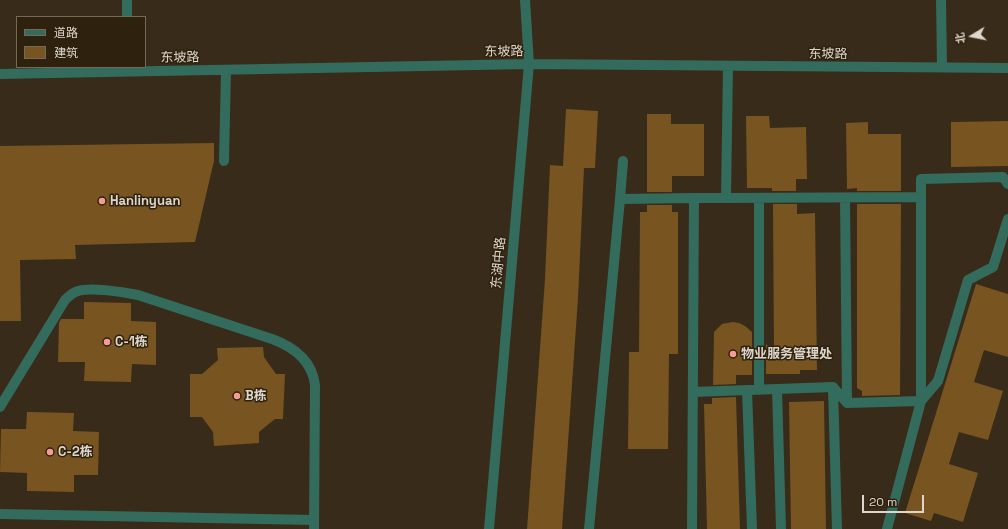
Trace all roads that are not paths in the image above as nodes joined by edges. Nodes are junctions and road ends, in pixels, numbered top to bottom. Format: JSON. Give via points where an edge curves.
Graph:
{"nodes":[{"id":1,"x":127,"y":0,"type":"edge"},
{"id":2,"x":525,"y":0,"type":"edge"},
{"id":3,"x":941,"y":0,"type":"edge"},
{"id":4,"x":127,"y":16,"type":"edge"},
{"id":5,"x":529,"y":64,"type":"junction"},
{"id":6,"x":728,"y":66,"type":"junction"},
{"id":7,"x":942,"y":67,"type":"junction"},
{"id":8,"x":1008,"y":68,"type":"edge"},
{"id":9,"x":129,"y":69,"type":"edge"},
{"id":10,"x":226,"y":70,"type":"junction"},
{"id":11,"x":0,"y":74,"type":"edge"},
{"id":12,"x":224,"y":161,"type":"dead end"},
{"id":13,"x":623,"y":161,"type":"dead end"},
{"id":14,"x":1008,"y":184,"type":"edge"},
{"id":15,"x":921,"y":197,"type":"junction"},
{"id":16,"x":694,"y":198,"type":"junction"},
{"id":17,"x":726,"y":198,"type":"junction"},
{"id":18,"x":759,"y":198,"type":"junction"},
{"id":19,"x":844,"y":198,"type":"junction"},
{"id":20,"x":620,"y":199,"type":"junction"},
{"id":21,"x":1008,"y":219,"type":"edge"},
{"id":22,"x":833,"y":387,"type":"junction"},
{"id":23,"x":777,"y":389,"type":"junction"},
{"id":24,"x":747,"y":390,"type":"junction"},
{"id":25,"x":759,"y":390,"type":"junction"},
{"id":26,"x":693,"y":392,"type":"junction"},
{"id":27,"x":921,"y":401,"type":"junction"},
{"id":28,"x":848,"y":403,"type":"junction"},
{"id":29,"x":0,"y":406,"type":"edge"},
{"id":30,"x":0,"y":514,"type":"edge"},
{"id":31,"x":314,"y":525,"type":"edge"},
{"id":32,"x":488,"y":529,"type":"edge"},
{"id":33,"x":589,"y":529,"type":"edge"},
{"id":34,"x":692,"y":529,"type":"edge"},
{"id":35,"x":752,"y":529,"type":"edge"},
{"id":36,"x":781,"y":529,"type":"edge"},
{"id":37,"x":837,"y":529,"type":"edge"},
{"id":38,"x":887,"y":529,"type":"edge"}],
"edges":[{"from":1,"to":4,"type":"street"},
{"from":2,"to":5,"type":"street","name":"东湖中路"},
{"from":3,"to":7,"type":"street"},
{"from":5,"to":6,"type":"street","name":"东坡路"},
{"from":5,"to":10,"type":"street","name":"东坡路"},
{"from":5,"to":32,"type":"street","name":"东湖中路"},
{"from":6,"to":7,"type":"street","name":"东坡路"},
{"from":6,"to":17,"type":"street"},
{"from":7,"to":8,"type":"street","name":"东坡路"},
{"from":9,"to":10,"type":"street","name":"东坡路"},
{"from":9,"to":11,"type":"street","name":"东坡路"},
{"from":10,"to":12,"type":"street"},
{"from":13,"to":20,"type":"street"},
{"from":14,"to":15,"type":"street","via":[[1003,177],[921,179]]},
{"from":15,"to":19,"type":"street"},
{"from":15,"to":27,"type":"street"},
{"from":16,"to":17,"type":"street"},
{"from":16,"to":20,"type":"street"},
{"from":16,"to":26,"type":"street"},
{"from":17,"to":18,"type":"street"},
{"from":18,"to":19,"type":"street"},
{"from":18,"to":25,"type":"street"},
{"from":19,"to":28,"type":"street"},
{"from":20,"to":33,"type":"street"},
{"from":21,"to":27,"type":"street","via":[[993,267],[968,280],[938,381]]},
{"from":22,"to":23,"type":"street"},
{"from":22,"to":28,"type":"street"},
{"from":22,"to":37,"type":"street"},
{"from":23,"to":25,"type":"street"},
{"from":23,"to":36,"type":"street"},
{"from":24,"to":25,"type":"street"},
{"from":24,"to":26,"type":"street"},
{"from":24,"to":35,"type":"street"},
{"from":26,"to":34,"type":"street"},
{"from":27,"to":28,"type":"street"},
{"from":27,"to":38,"type":"street"},
{"from":29,"to":31,"type":"street","via":[[65,300],[79,290],[138,295],[272,339],[289,346],[302,356],[313,375]]},
{"from":30,"to":31,"type":"street"}]}
